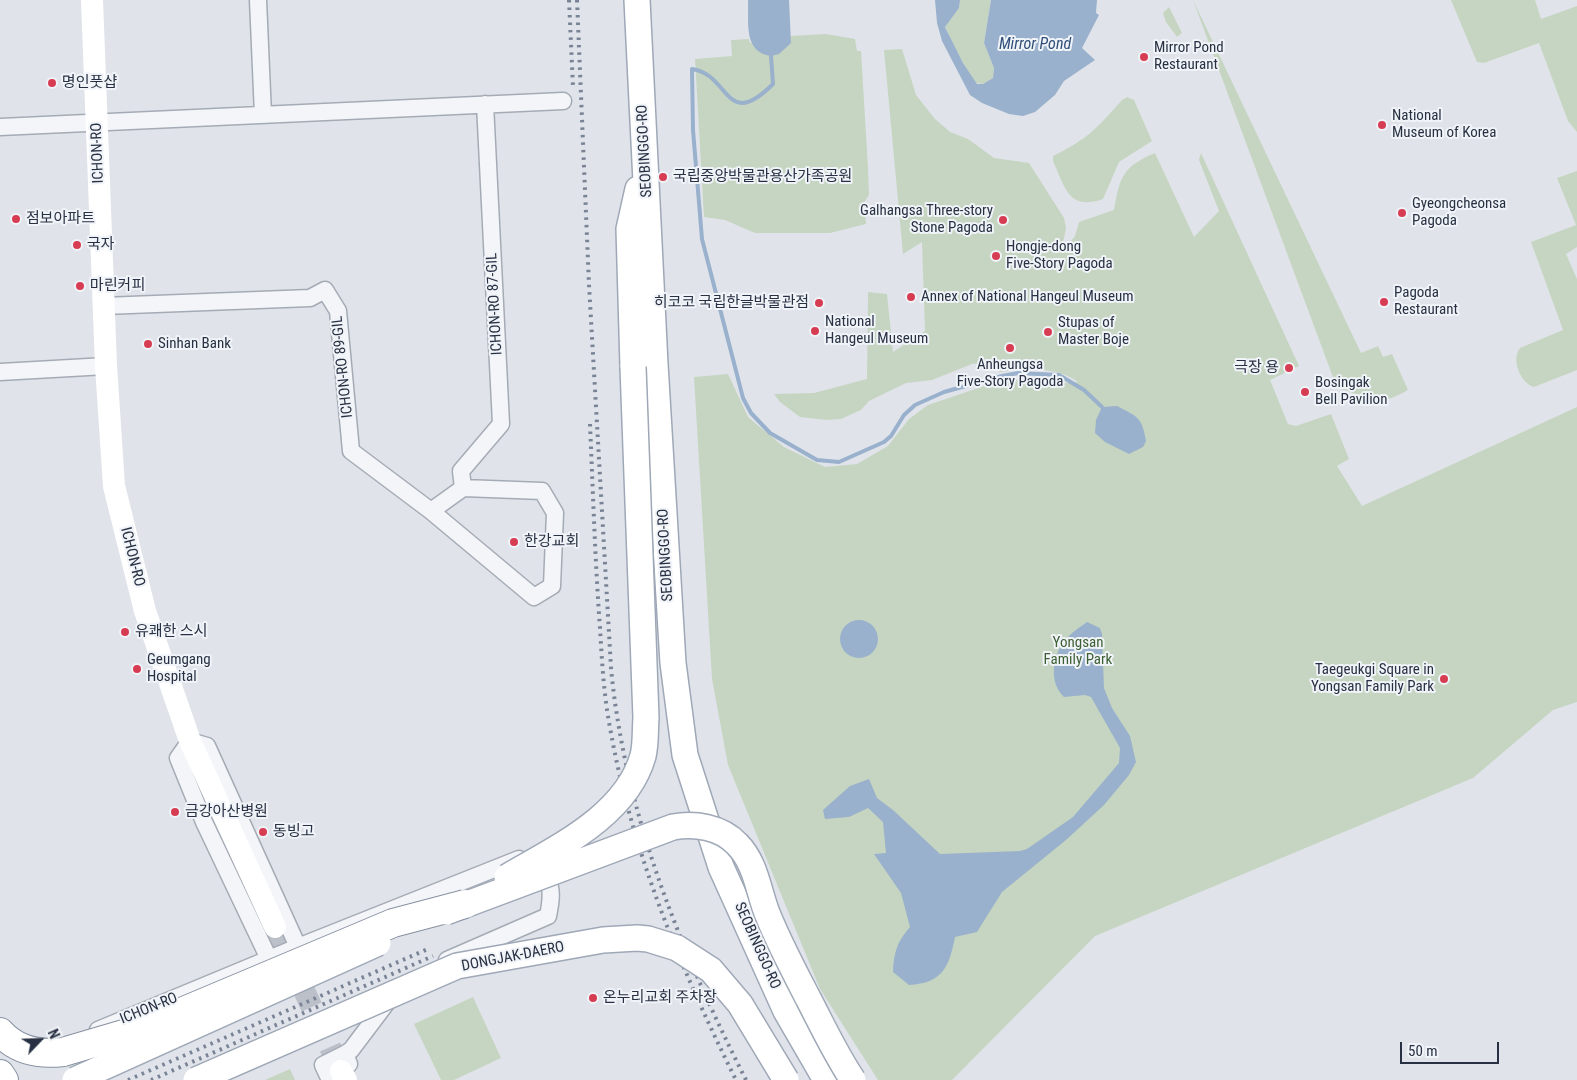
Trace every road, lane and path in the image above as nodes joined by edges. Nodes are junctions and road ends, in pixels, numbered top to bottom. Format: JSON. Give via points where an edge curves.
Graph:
{"nodes":[{"id":1,"x":92,"y":0,"type":"edge"},
{"id":2,"x":258,"y":0,"type":"edge"},
{"id":3,"x":637,"y":0,"type":"edge"},
{"id":4,"x":563,"y":101,"type":"dead end"},
{"id":5,"x":485,"y":104,"type":"junction"},
{"id":6,"x":263,"y":115,"type":"junction"},
{"id":7,"x":97,"y":122,"type":"junction"},
{"id":8,"x":0,"y":127,"type":"edge"},
{"id":9,"x":645,"y":160,"type":"junction"},
{"id":10,"x":104,"y":306,"type":"junction"},
{"id":11,"x":106,"y":366,"type":"junction"},
{"id":12,"x":0,"y":372,"type":"edge"},
{"id":13,"x":463,"y":488,"type":"junction"},
{"id":14,"x":431,"y":511,"type":"junction"},
{"id":15,"x":190,"y":742,"type":"junction"},
{"id":16,"x":465,"y":904,"type":"junction"},
{"id":17,"x":275,"y":928,"type":"tunnel mouth"},
{"id":18,"x":298,"y":947,"type":"junction"},
{"id":19,"x":269,"y":959,"type":"junction"},
{"id":20,"x":0,"y":1022,"type":"edge"},
{"id":21,"x":13,"y":1036,"type":"edge"},
{"id":22,"x":343,"y":1073,"type":"edge"},
{"id":23,"x":0,"y":1074,"type":"edge"},
{"id":24,"x":4,"y":1080,"type":"edge"},
{"id":25,"x":75,"y":1080,"type":"edge"},
{"id":26,"x":196,"y":1080,"type":"edge"},
{"id":27,"x":786,"y":1080,"type":"edge"},
{"id":28,"x":826,"y":1080,"type":"edge"},
{"id":29,"x":853,"y":1080,"type":"edge"}],
"edges":[{"from":1,"to":7,"type":"street","name":"ICHON-RO"},
{"from":2,"to":6,"type":"street"},
{"from":3,"to":9,"type":"main road","name":"SEOBINGGO-RO"},
{"from":4,"to":5,"type":"street"},
{"from":5,"to":6,"type":"street"},
{"from":5,"to":13,"type":"street","name":"ICHON-RO 87-GIL","via":[[501,424],[461,471]]},
{"from":6,"to":7,"type":"street"},
{"from":7,"to":8,"type":"street"},
{"from":7,"to":10,"type":"street","name":"ICHON-RO"},
{"from":9,"to":16,"type":"main road","bridge":true,"via":[[629,229],[646,718],[643,757],[626,790],[600,819]]},
{"from":9,"to":28,"type":"main road","name":"SEOBINGGO-RO","via":[[673,663],[685,755],[721,867],[786,1011]]},
{"from":10,"to":11,"type":"street","name":"ICHON-RO"},
{"from":10,"to":14,"type":"street","name":"ICHON-RO 89-GIL","via":[[310,298],[325,290],[338,311],[351,451]]},
{"from":11,"to":12,"type":"street"},
{"from":11,"to":15,"type":"street","name":"ICHON-RO","via":[[114,486],[145,612]]},
{"from":13,"to":14,"type":"street"},
{"from":13,"to":14,"type":"street","name":"ICHON-RO 89-GIL","via":[[542,491],[555,512],[552,586],[534,597]]},
{"from":15,"to":17,"type":"street","name":"ICHON-RO"},
{"from":15,"to":18,"type":"street","via":[[207,746]]},
{"from":15,"to":19,"type":"street","via":[[178,758],[204,822]]},
{"from":16,"to":21,"type":"highway","bridge":true,"via":[[393,923],[140,1029],[63,1052],[25,1050],[12,1043]]},
{"from":16,"to":25,"type":"main road","bridge":true},
{"from":16,"to":29,"type":"main road","bridge":true,"via":[[673,827],[693,825],[718,832],[737,844],[751,864],[767,913],[787,957]]},
{"from":18,"to":19,"type":"street","name":"ICHON-RO"},
{"from":18,"to":22,"type":"street","name":"ICHON-RO","via":[[519,859],[537,867],[550,881],[552,898],[548,916],[404,978],[351,1050]]},
{"from":19,"to":21,"type":"street","name":"ICHON-RO","via":[[83,1036],[53,1042]]},
{"from":20,"to":21,"type":"highway"},
{"from":23,"to":24,"type":"highway"},
{"from":26,"to":27,"type":"main road","name":"DONGJAK-DAERO","bridge":true,"via":[[457,966],[608,939],[637,938],[677,948],[711,970],[740,1004]]}]}
